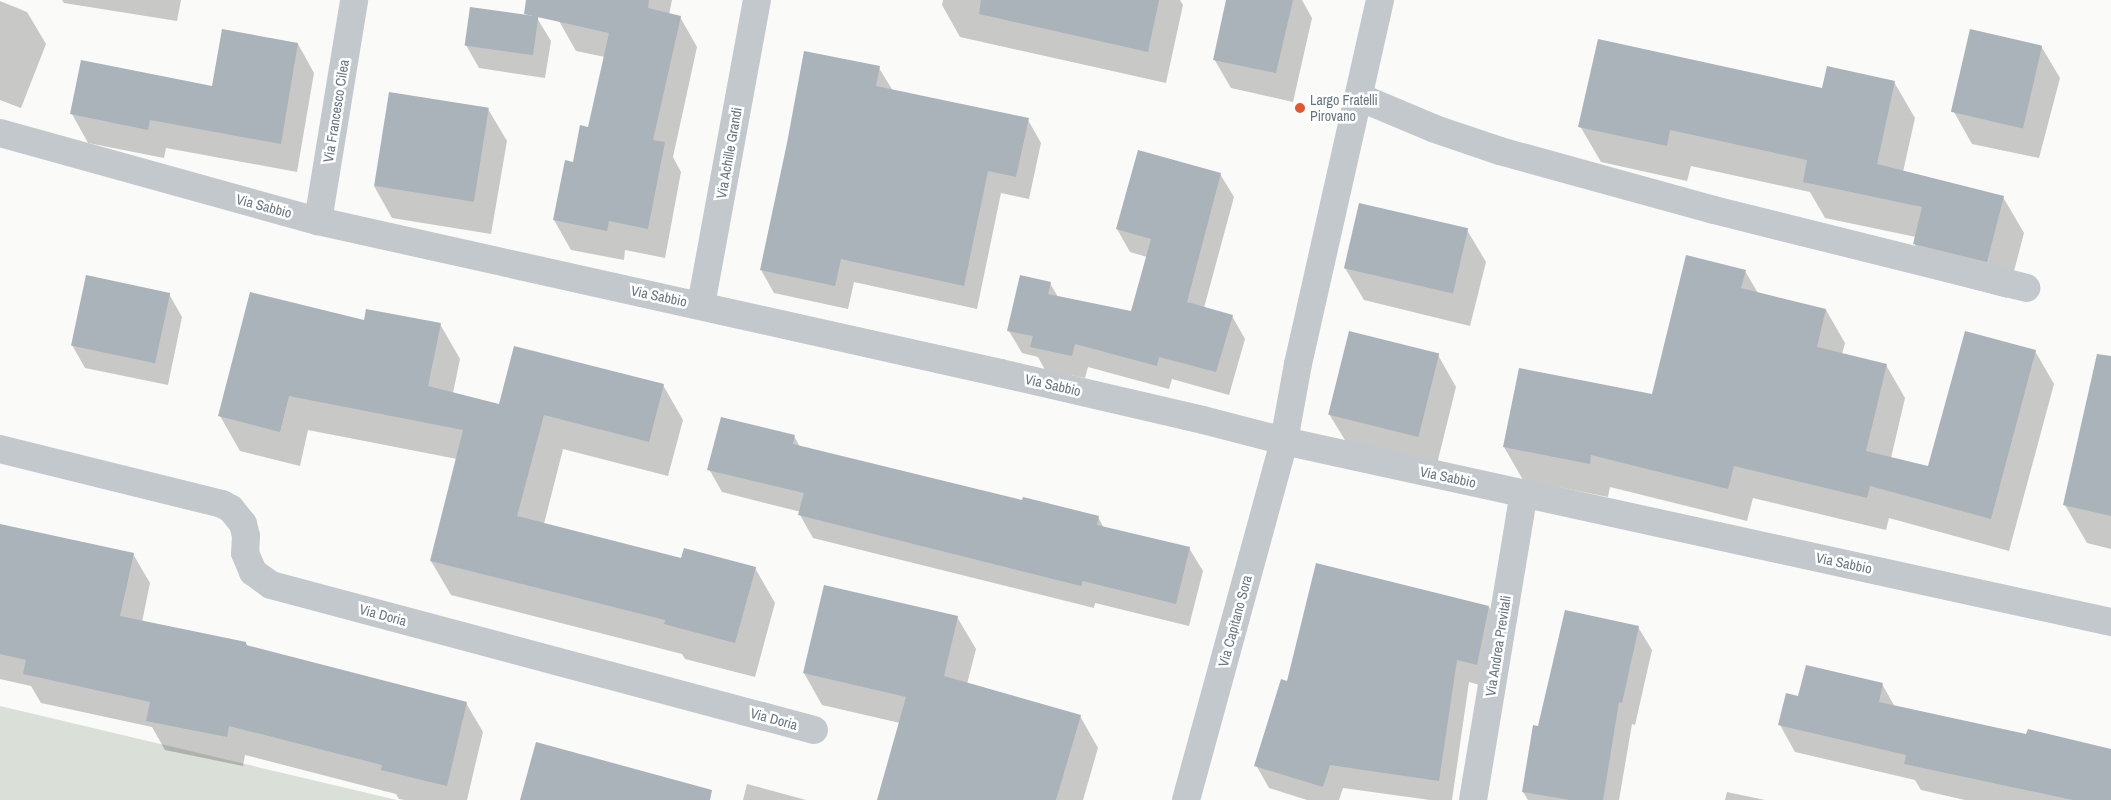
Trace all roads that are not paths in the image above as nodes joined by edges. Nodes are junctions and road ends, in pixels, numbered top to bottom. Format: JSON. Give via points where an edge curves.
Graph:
{"nodes":[{"id":1,"x":354,"y":0,"type":"edge"},
{"id":2,"x":757,"y":0,"type":"edge"},
{"id":3,"x":1380,"y":0,"type":"edge"},
{"id":4,"x":1359,"y":97,"type":"junction"},
{"id":5,"x":0,"y":133,"type":"edge"},
{"id":6,"x":318,"y":221,"type":"junction"},
{"id":7,"x":2026,"y":288,"type":"dead end"},
{"id":8,"x":701,"y":305,"type":"junction"},
{"id":9,"x":1284,"y":441,"type":"junction"},
{"id":10,"x":0,"y":449,"type":"edge"},
{"id":11,"x":1524,"y":493,"type":"junction"},
{"id":12,"x":2111,"y":622,"type":"edge"},
{"id":13,"x":814,"y":730,"type":"dead end"},
{"id":14,"x":1186,"y":800,"type":"edge"},
{"id":15,"x":1473,"y":800,"type":"edge"}],
"edges":[{"from":1,"to":6,"type":"street","name":"Via Francesco Cilea"},
{"from":2,"to":8,"type":"street","name":"Via Achille Grandi"},
{"from":3,"to":4,"type":"street"},
{"from":4,"to":7,"type":"street","via":[[1442,132],[1500,151],[1714,210]]},
{"from":4,"to":9,"type":"street"},
{"from":5,"to":6,"type":"street","name":"Via Sabbio"},
{"from":6,"to":8,"type":"street","name":"Via Sabbio"},
{"from":8,"to":9,"type":"street","name":"Via Sabbio"},
{"from":9,"to":11,"type":"street","name":"Via Sabbio"},
{"from":9,"to":14,"type":"street","name":"Via Capitano Sora"},
{"from":10,"to":13,"type":"street","name":"Via Doria","via":[[222,504],[231,509],[243,524],[245,553],[253,572],[271,585]]},
{"from":11,"to":12,"type":"street","name":"Via Sabbio"},
{"from":11,"to":15,"type":"street","name":"Via Andrea Previtali"}]}
